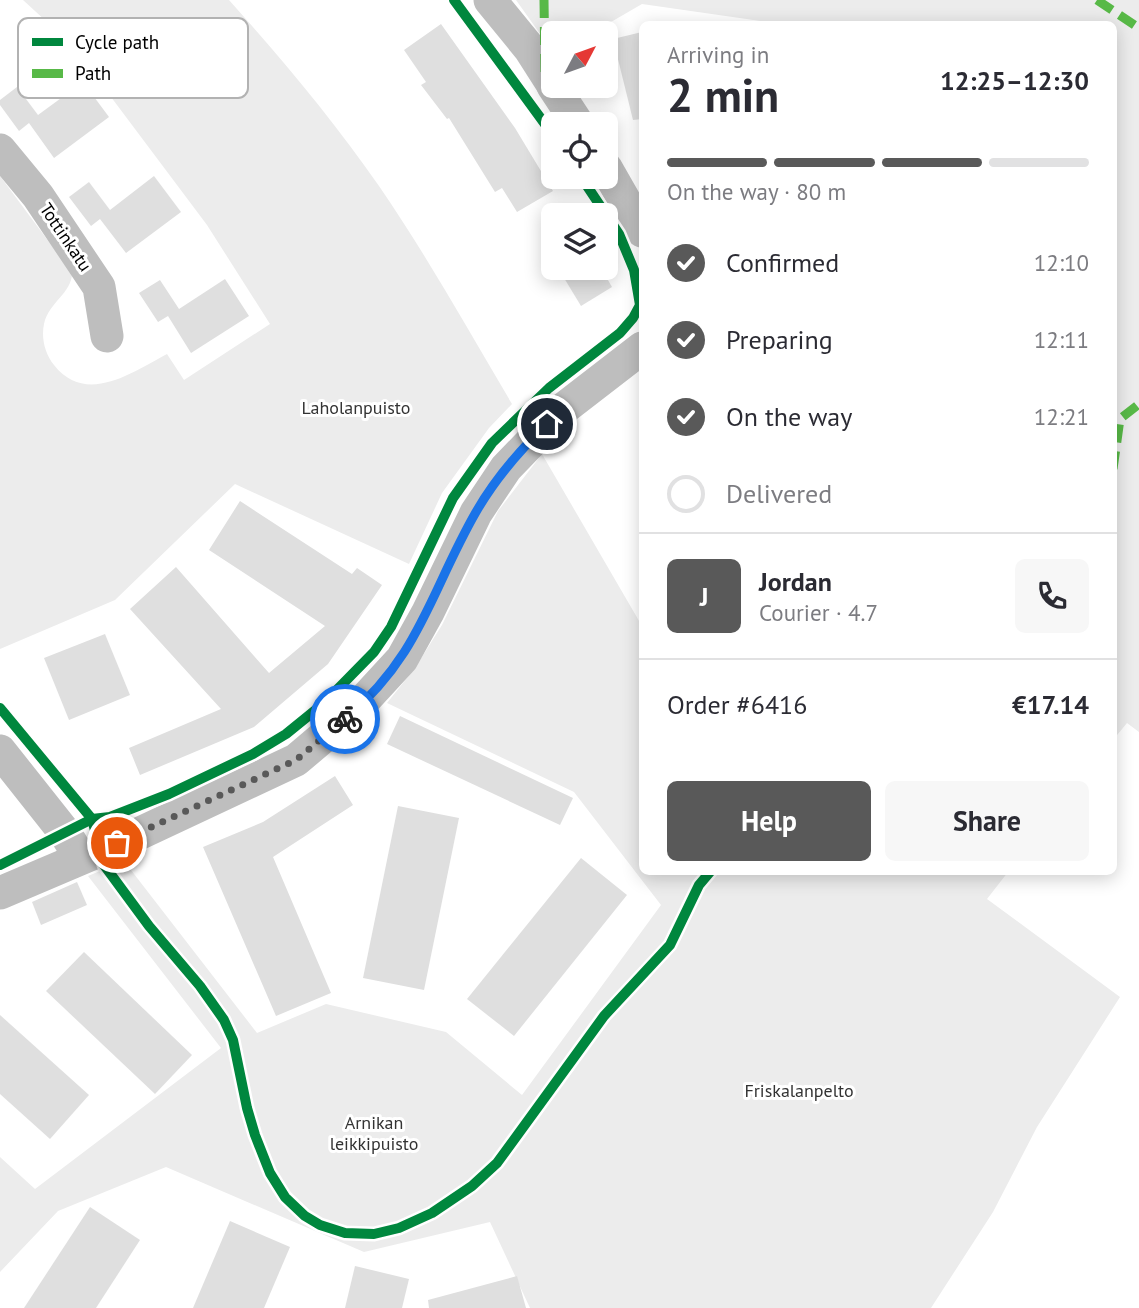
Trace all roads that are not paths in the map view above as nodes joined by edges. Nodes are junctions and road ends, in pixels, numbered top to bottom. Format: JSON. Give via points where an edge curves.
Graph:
{"nodes":[{"id":1,"x":491,"y":0,"type":"edge"},
{"id":2,"x":541,"y":66,"type":"edge"},
{"id":3,"x":0,"y":150,"type":"edge"},
{"id":4,"x":618,"y":189,"type":"edge"},
{"id":5,"x":639,"y":226,"type":"edge"},
{"id":6,"x":107,"y":335,"type":"dead end"},
{"id":7,"x":639,"y":350,"type":"edge"},
{"id":8,"x":0,"y":751,"type":"edge"},
{"id":9,"x":80,"y":857,"type":"junction"},
{"id":10,"x":0,"y":893,"type":"edge"}],
"edges":[{"from":1,"to":2,"type":"street"},
{"from":3,"to":6,"type":"street","name":"Tottinkatu","via":[[38,196],[99,287]]},
{"from":4,"to":5,"type":"street"},
{"from":7,"to":9,"type":"street","via":[[563,409],[506,468],[476,513],[402,659],[355,710],[296,760]]},
{"from":8,"to":9,"type":"street"},
{"from":9,"to":10,"type":"street"}]}
